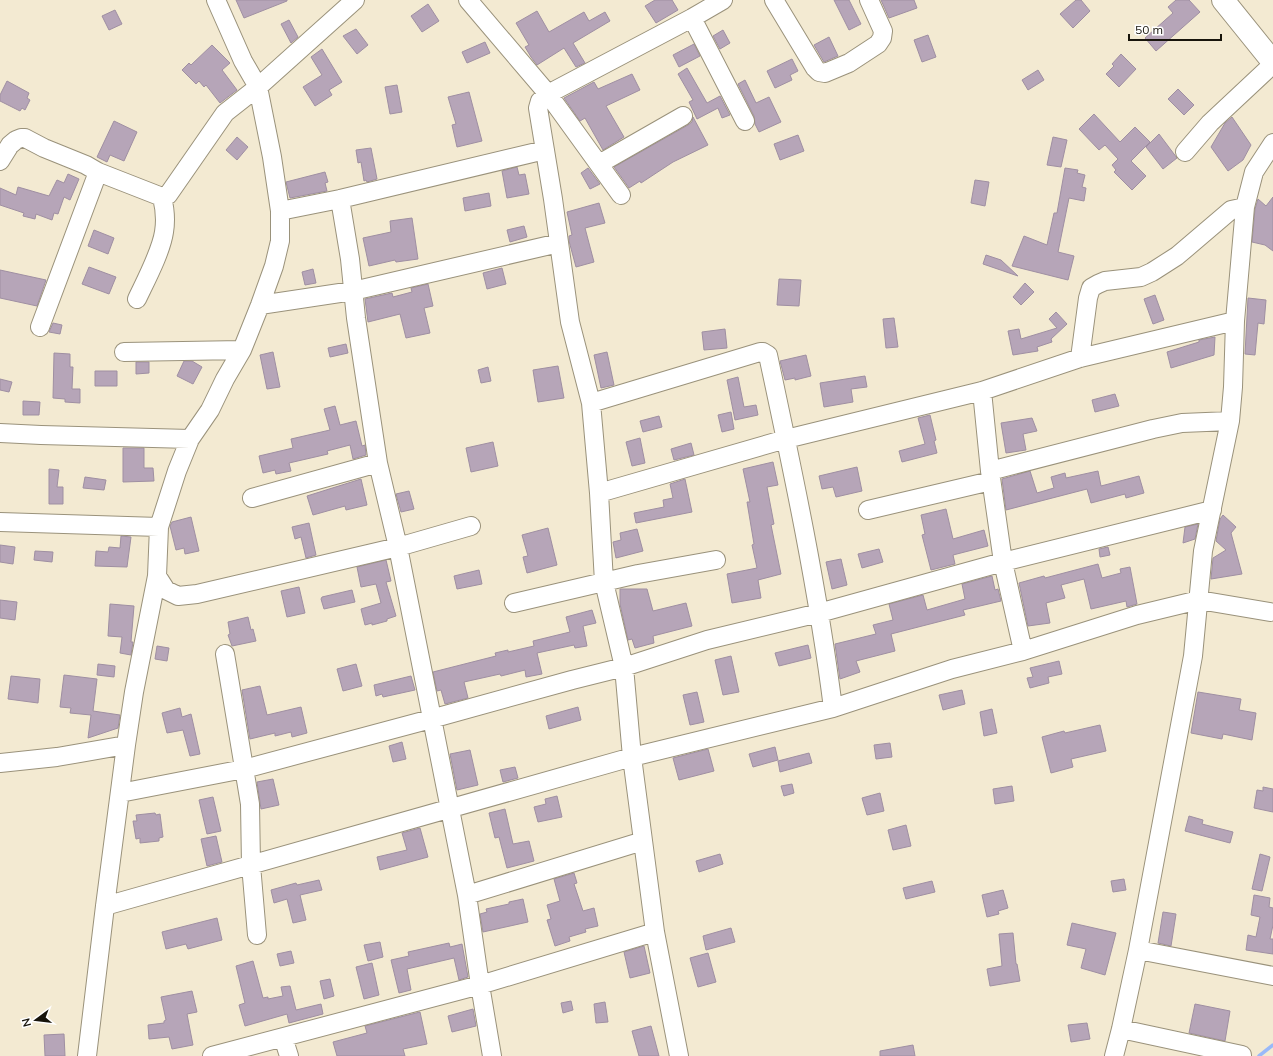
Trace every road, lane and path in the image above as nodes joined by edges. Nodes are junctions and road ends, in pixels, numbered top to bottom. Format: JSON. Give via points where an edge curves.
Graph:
{"nodes":[{"id":1,"x":216,"y":0,"type":"edge"},
{"id":2,"x":355,"y":0,"type":"edge"},
{"id":3,"x":468,"y":0,"type":"edge"},
{"id":4,"x":723,"y":0,"type":"edge"},
{"id":5,"x":774,"y":0,"type":"edge"},
{"id":6,"x":869,"y":0,"type":"edge"},
{"id":7,"x":1223,"y":0,"type":"edge"},
{"id":8,"x":692,"y":18,"type":"junction"},
{"id":9,"x":1273,"y":63,"type":"edge"},
{"id":10,"x":258,"y":87,"type":"junction"},
{"id":11,"x":548,"y":94,"type":"junction"},
{"id":12,"x":683,"y":116,"type":"dead end"},
{"id":13,"x":745,"y":121,"type":"dead end"},
{"id":14,"x":1273,"y":143,"type":"edge"},
{"id":15,"x":545,"y":150,"type":"junction"},
{"id":16,"x":1185,"y":152,"type":"dead end"},
{"id":17,"x":0,"y":161,"type":"edge"},
{"id":18,"x":599,"y":164,"type":"junction"},
{"id":19,"x":98,"y":172,"type":"junction"},
{"id":20,"x":621,"y":195,"type":"dead end"},
{"id":21,"x":162,"y":197,"type":"junction"},
{"id":22,"x":340,"y":199,"type":"junction"},
{"id":23,"x":1245,"y":207,"type":"junction"},
{"id":24,"x":280,"y":211,"type":"junction"},
{"id":25,"x":559,"y":243,"type":"junction"},
{"id":26,"x":353,"y":291,"type":"junction"},
{"id":27,"x":137,"y":300,"type":"dead end"},
{"id":28,"x":260,"y":305,"type":"junction"},
{"id":29,"x":1235,"y":321,"type":"junction"},
{"id":30,"x":40,"y":327,"type":"dead end"},
{"id":31,"x":242,"y":350,"type":"junction"},
{"id":32,"x":124,"y":352,"type":"dead end"},
{"id":33,"x":1080,"y":358,"type":"junction"},
{"id":34,"x":982,"y":391,"type":"junction"},
{"id":35,"x":591,"y":403,"type":"junction"},
{"id":36,"x":1230,"y":421,"type":"junction"},
{"id":37,"x":0,"y":433,"type":"edge"},
{"id":38,"x":190,"y":439,"type":"junction"},
{"id":39,"x":786,"y":439,"type":"junction"},
{"id":40,"x":378,"y":463,"type":"junction"},
{"id":41,"x":991,"y":476,"type":"junction"},
{"id":42,"x":599,"y":493,"type":"junction"},
{"id":43,"x":252,"y":498,"type":"dead end"},
{"id":44,"x":868,"y":510,"type":"dead end"},
{"id":45,"x":1212,"y":510,"type":"junction"},
{"id":46,"x":0,"y":522,"type":"edge"},
{"id":47,"x":471,"y":526,"type":"dead end"},
{"id":48,"x":159,"y":527,"type":"junction"},
{"id":49,"x":398,"y":547,"type":"junction"},
{"id":50,"x":716,"y":560,"type":"dead end"},
{"id":51,"x":1003,"y":562,"type":"junction"},
{"id":52,"x":157,"y":576,"type":"junction"},
{"id":53,"x":604,"y":582,"type":"junction"},
{"id":54,"x":1199,"y":600,"type":"junction"},
{"id":55,"x":514,"y":603,"type":"dead end"},
{"id":56,"x":1270,"y":612,"type":"dead end"},
{"id":57,"x":819,"y":613,"type":"junction"},
{"id":58,"x":1023,"y":651,"type":"junction"},
{"id":59,"x":225,"y":654,"type":"dead end"},
{"id":60,"x":624,"y":667,"type":"junction"},
{"id":61,"x":833,"y":708,"type":"junction"},
{"id":62,"x":432,"y":719,"type":"junction"},
{"id":63,"x":126,"y":745,"type":"junction"},
{"id":64,"x":632,"y":757,"type":"junction"},
{"id":65,"x":0,"y":763,"type":"edge"},
{"id":66,"x":244,"y":769,"type":"junction"},
{"id":67,"x":120,"y":793,"type":"junction"},
{"id":68,"x":450,"y":808,"type":"junction"},
{"id":69,"x":643,"y":842,"type":"junction"},
{"id":70,"x":251,"y":865,"type":"junction"},
{"id":71,"x":467,"y":895,"type":"junction"},
{"id":72,"x":105,"y":906,"type":"junction"},
{"id":73,"x":655,"y":932,"type":"junction"},
{"id":74,"x":257,"y":935,"type":"dead end"},
{"id":75,"x":1138,"y":950,"type":"junction"},
{"id":76,"x":1273,"y":976,"type":"edge"},
{"id":77,"x":480,"y":985,"type":"junction"},
{"id":78,"x":1121,"y":1029,"type":"junction"},
{"id":79,"x":283,"y":1037,"type":"junction"},
{"id":80,"x":1242,"y":1055,"type":"edge"},
{"id":81,"x":87,"y":1056,"type":"edge"},
{"id":82,"x":212,"y":1056,"type":"edge"},
{"id":83,"x":289,"y":1056,"type":"edge"},
{"id":84,"x":492,"y":1056,"type":"edge"},
{"id":85,"x":679,"y":1056,"type":"edge"},
{"id":86,"x":1114,"y":1056,"type":"edge"}],
"edges":[{"from":1,"to":10,"type":"street","via":[[243,61]]},
{"from":2,"to":10,"type":"street"},
{"from":3,"to":11,"type":"street"},
{"from":4,"to":8,"type":"street"},
{"from":5,"to":6,"type":"street","via":[[815,68],[825,73],[849,63],[878,44],[882,38],[883,31]]},
{"from":7,"to":9,"type":"main road"},
{"from":8,"to":11,"type":"street"},
{"from":8,"to":13,"type":"street"},
{"from":9,"to":16,"type":"street","via":[[1210,123]]},
{"from":10,"to":21,"type":"street","via":[[226,114],[168,195]]},
{"from":10,"to":24,"type":"street"},
{"from":11,"to":15,"type":"street","via":[[540,101],[538,108]]},
{"from":11,"to":18,"type":"street"},
{"from":12,"to":18,"type":"street"},
{"from":14,"to":23,"type":"street","via":[[1254,172]]},
{"from":15,"to":22,"type":"street"},
{"from":15,"to":25,"type":"street"},
{"from":17,"to":19,"type":"street","via":[[10,145],[25,138]]},
{"from":18,"to":20,"type":"street"},
{"from":19,"to":21,"type":"street"},
{"from":19,"to":30,"type":"street"},
{"from":21,"to":27,"type":"street","via":[[165,211],[164,233]]},
{"from":22,"to":24,"type":"street"},
{"from":22,"to":26,"type":"street"},
{"from":23,"to":29,"type":"street"},
{"from":23,"to":33,"type":"street","via":[[1231,210],[1177,256],[1152,272],[1141,277],[1105,281],[1091,288]]},
{"from":24,"to":28,"type":"street","via":[[280,241]]},
{"from":25,"to":26,"type":"street"},
{"from":25,"to":35,"type":"street","via":[[570,322]]},
{"from":26,"to":28,"type":"street"},
{"from":26,"to":40,"type":"street"},
{"from":28,"to":31,"type":"street"},
{"from":29,"to":33,"type":"street"},
{"from":29,"to":36,"type":"street"},
{"from":31,"to":32,"type":"street"},
{"from":31,"to":38,"type":"street","via":[[210,410]]},
{"from":33,"to":34,"type":"street"},
{"from":34,"to":39,"type":"street"},
{"from":34,"to":41,"type":"street"},
{"from":35,"to":39,"type":"street","via":[[763,352],[768,355]]},
{"from":35,"to":42,"type":"street"},
{"from":36,"to":41,"type":"street","via":[[1182,423],[1154,429]]},
{"from":36,"to":45,"type":"street"},
{"from":37,"to":38,"type":"street"},
{"from":38,"to":48,"type":"street"},
{"from":39,"to":42,"type":"street"},
{"from":39,"to":57,"type":"street"},
{"from":40,"to":43,"type":"street"},
{"from":40,"to":49,"type":"street"},
{"from":41,"to":44,"type":"street"},
{"from":41,"to":51,"type":"street"},
{"from":42,"to":53,"type":"street"},
{"from":45,"to":51,"type":"street"},
{"from":45,"to":54,"type":"street","via":[[1203,551]]},
{"from":46,"to":48,"type":"street"},
{"from":47,"to":49,"type":"street"},
{"from":48,"to":52,"type":"street"},
{"from":49,"to":52,"type":"street","via":[[197,594],[178,596],[166,590]]},
{"from":49,"to":62,"type":"street"},
{"from":50,"to":53,"type":"street"},
{"from":51,"to":57,"type":"street"},
{"from":51,"to":58,"type":"street"},
{"from":52,"to":63,"type":"street"},
{"from":53,"to":55,"type":"street"},
{"from":53,"to":60,"type":"street"},
{"from":54,"to":56,"type":"street"},
{"from":54,"to":58,"type":"street","via":[[1137,615]]},
{"from":54,"to":75,"type":"street","via":[[1192,656]]},
{"from":57,"to":60,"type":"street","via":[[706,640]]},
{"from":57,"to":61,"type":"street"},
{"from":58,"to":61,"type":"street","via":[[952,669]]},
{"from":59,"to":66,"type":"street"},
{"from":60,"to":62,"type":"street"},
{"from":60,"to":64,"type":"street"},
{"from":61,"to":64,"type":"street"},
{"from":62,"to":66,"type":"street"},
{"from":62,"to":68,"type":"street"},
{"from":63,"to":65,"type":"street","via":[[57,757]]},
{"from":63,"to":67,"type":"street"},
{"from":64,"to":68,"type":"street"},
{"from":64,"to":69,"type":"street"},
{"from":66,"to":67,"type":"street"},
{"from":66,"to":70,"type":"street","via":[[250,804]]},
{"from":67,"to":72,"type":"street"},
{"from":68,"to":70,"type":"street"},
{"from":68,"to":71,"type":"street"},
{"from":69,"to":71,"type":"street"},
{"from":69,"to":73,"type":"street"},
{"from":70,"to":72,"type":"street"},
{"from":70,"to":74,"type":"street"},
{"from":71,"to":77,"type":"street"},
{"from":72,"to":81,"type":"street"},
{"from":73,"to":77,"type":"street"},
{"from":73,"to":85,"type":"street"},
{"from":75,"to":76,"type":"street"},
{"from":75,"to":78,"type":"street"},
{"from":77,"to":79,"type":"street"},
{"from":77,"to":84,"type":"street"},
{"from":78,"to":80,"type":"street"},
{"from":78,"to":86,"type":"street"},
{"from":79,"to":82,"type":"street"},
{"from":79,"to":83,"type":"street"}]}
